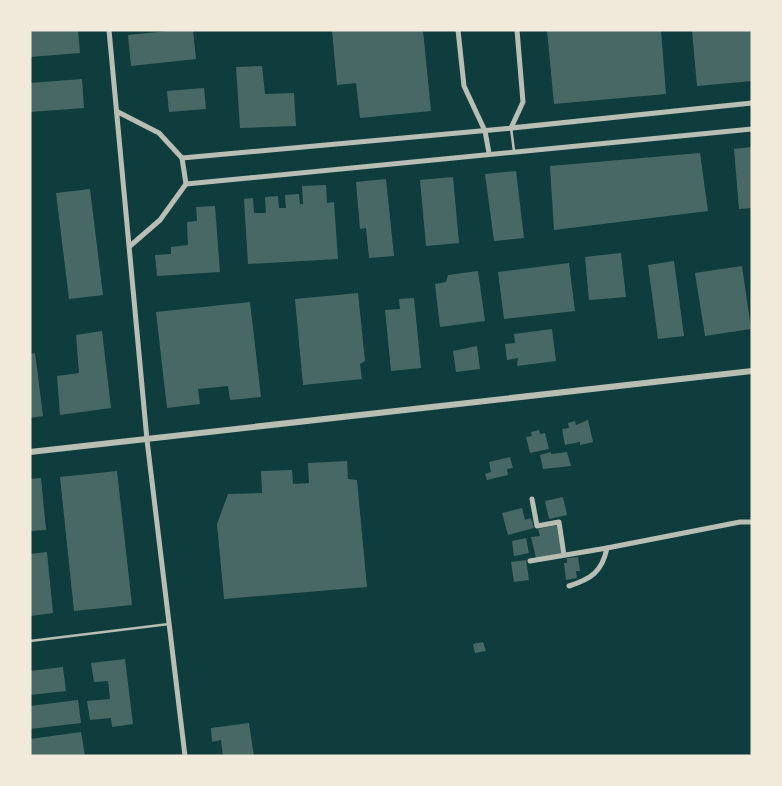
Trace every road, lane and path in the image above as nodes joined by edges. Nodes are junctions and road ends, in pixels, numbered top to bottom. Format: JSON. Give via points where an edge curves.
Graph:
{"nodes":[{"id":1,"x":109,"y":30,"type":"edge"},
{"id":2,"x":458,"y":30,"type":"edge"},
{"id":3,"x":517,"y":30,"type":"edge"},
{"id":4,"x":752,"y":103,"type":"edge"},
{"id":5,"x":118,"y":113,"type":"junction"},
{"id":6,"x":511,"y":128,"type":"junction"},
{"id":7,"x":752,"y":129,"type":"edge"},
{"id":8,"x":485,"y":131,"type":"junction"},
{"id":9,"x":514,"y":151,"type":"junction"},
{"id":10,"x":489,"y":153,"type":"junction"},
{"id":11,"x":182,"y":158,"type":"junction"},
{"id":12,"x":186,"y":184,"type":"junction"},
{"id":13,"x":130,"y":246,"type":"junction"},
{"id":14,"x":752,"y":371,"type":"edge"},
{"id":15,"x":147,"y":440,"type":"junction"},
{"id":16,"x":30,"y":452,"type":"edge"},
{"id":17,"x":532,"y":499,"type":"dead end"},
{"id":18,"x":752,"y":522,"type":"edge"},
{"id":19,"x":607,"y":548,"type":"junction"},
{"id":20,"x":564,"y":555,"type":"junction"},
{"id":21,"x":530,"y":561,"type":"dead end"},
{"id":22,"x":569,"y":586,"type":"dead end"},
{"id":23,"x":169,"y":624,"type":"junction"},
{"id":24,"x":30,"y":641,"type":"edge"},
{"id":25,"x":184,"y":756,"type":"edge"}],
"edges":[{"from":1,"to":5,"type":"street"},
{"from":2,"to":8,"type":"street","via":[[464,86]]},
{"from":3,"to":6,"type":"street","via":[[523,102]]},
{"from":4,"to":6,"type":"street"},
{"from":5,"to":11,"type":"street","via":[[159,133]]},
{"from":5,"to":13,"type":"street"},
{"from":6,"to":8,"type":"street"},
{"from":6,"to":9,"type":"lane"},
{"from":7,"to":9,"type":"street"},
{"from":8,"to":10,"type":"street"},
{"from":8,"to":11,"type":"street"},
{"from":9,"to":10,"type":"street"},
{"from":10,"to":12,"type":"street"},
{"from":11,"to":12,"type":"street"},
{"from":12,"to":13,"type":"street","via":[[160,220]]},
{"from":13,"to":15,"type":"street"},
{"from":14,"to":15,"type":"street"},
{"from":15,"to":16,"type":"street"},
{"from":15,"to":23,"type":"street"},
{"from":17,"to":20,"type":"street","via":[[537,526],[559,522]]},
{"from":18,"to":19,"type":"street"},
{"from":19,"to":20,"type":"street"},
{"from":19,"to":22,"type":"street","via":[[596,573]]},
{"from":20,"to":21,"type":"street"},
{"from":23,"to":24,"type":"lane"},
{"from":23,"to":25,"type":"street"}]}
